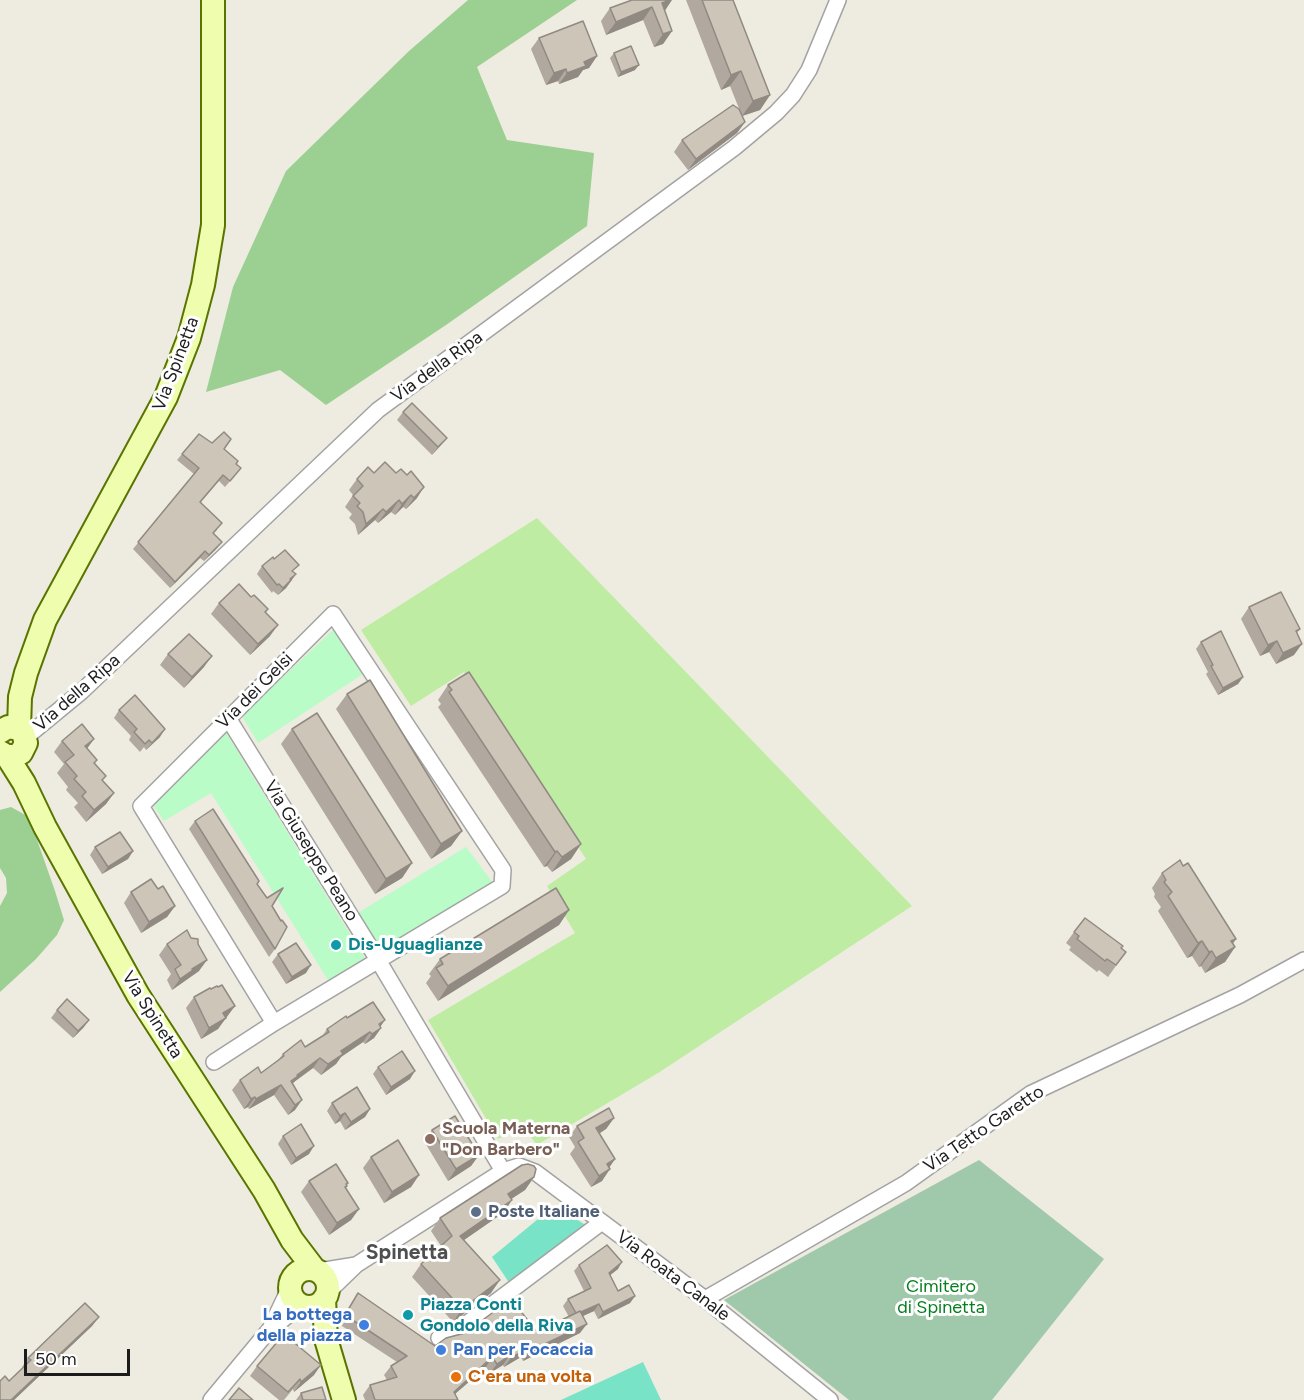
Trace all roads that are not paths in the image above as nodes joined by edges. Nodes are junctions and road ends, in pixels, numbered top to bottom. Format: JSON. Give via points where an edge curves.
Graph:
{"nodes":[{"id":1,"x":213,"y":0,"type":"edge"},
{"id":2,"x":838,"y":0,"type":"edge"},
{"id":3,"x":228,"y":718,"type":"junction"},
{"id":4,"x":11,"y":741,"type":"edge"},
{"id":5,"x":378,"y":960,"type":"junction"},
{"id":6,"x":1304,"y":960,"type":"edge"},
{"id":7,"x":274,"y":1023,"type":"junction"},
{"id":8,"x":214,"y":1062,"type":"dead end"},
{"id":9,"x":503,"y":1171,"type":"junction"},
{"id":10,"x":602,"y":1222,"type":"junction"},
{"id":11,"x":356,"y":1265,"type":"junction"},
{"id":12,"x":303,"y":1286,"type":"junction"},
{"id":13,"x":326,"y":1296,"type":"junction"},
{"id":14,"x":705,"y":1299,"type":"junction"},
{"id":15,"x":439,"y":1338,"type":"dead end"},
{"id":16,"x":326,"y":1339,"type":"junction"},
{"id":17,"x":211,"y":1400,"type":"edge"},
{"id":18,"x":344,"y":1400,"type":"edge"},
{"id":19,"x":830,"y":1400,"type":"edge"}],
"edges":[{"from":1,"to":4,"type":"main road","name":"Via Spinetta","via":[[213,225],[204,285],[166,397],[45,620],[30,658]]},
{"from":2,"to":4,"type":"street","name":"Via della Ripa","via":[[810,70],[776,113],[378,411],[81,692]]},
{"from":3,"to":5,"type":"street","name":"Via Giuseppe Peano"},
{"from":3,"to":5,"type":"street","name":"Via dei Gelsi","via":[[333,614],[502,870],[502,886]]},
{"from":3,"to":7,"type":"street","name":"Via dei Gelsi","via":[[141,806]]},
{"from":4,"to":12,"type":"main road","name":"Via Spinetta","via":[[24,783],[45,827],[138,995],[292,1240]]},
{"from":5,"to":7,"type":"street"},
{"from":5,"to":9,"type":"street","name":"Via Giuseppe Peano"},
{"from":6,"to":14,"type":"street","name":"Via Tetto Garetto","via":[[1240,995],[1030,1094],[906,1183]]},
{"from":7,"to":8,"type":"street"},
{"from":9,"to":10,"type":"street","name":"Via Roata Canale","via":[[519,1166],[535,1172]]},
{"from":9,"to":11,"type":"street"},
{"from":10,"to":14,"type":"street","name":"Via Roata Canale"},
{"from":10,"to":15,"type":"street","via":[[453,1334]]},
{"from":11,"to":12,"type":"street"},
{"from":11,"to":13,"type":"street"},
{"from":12,"to":13,"type":"main road","via":[[315,1306]]},
{"from":12,"to":16,"type":"main road","name":"Via Spinetta"},
{"from":12,"to":17,"type":"street"},
{"from":13,"to":16,"type":"main road","name":"Via Spinetta"},
{"from":14,"to":19,"type":"street","name":"Via Roata Canale"},
{"from":16,"to":18,"type":"main road","name":"Via Spinetta"}]}
